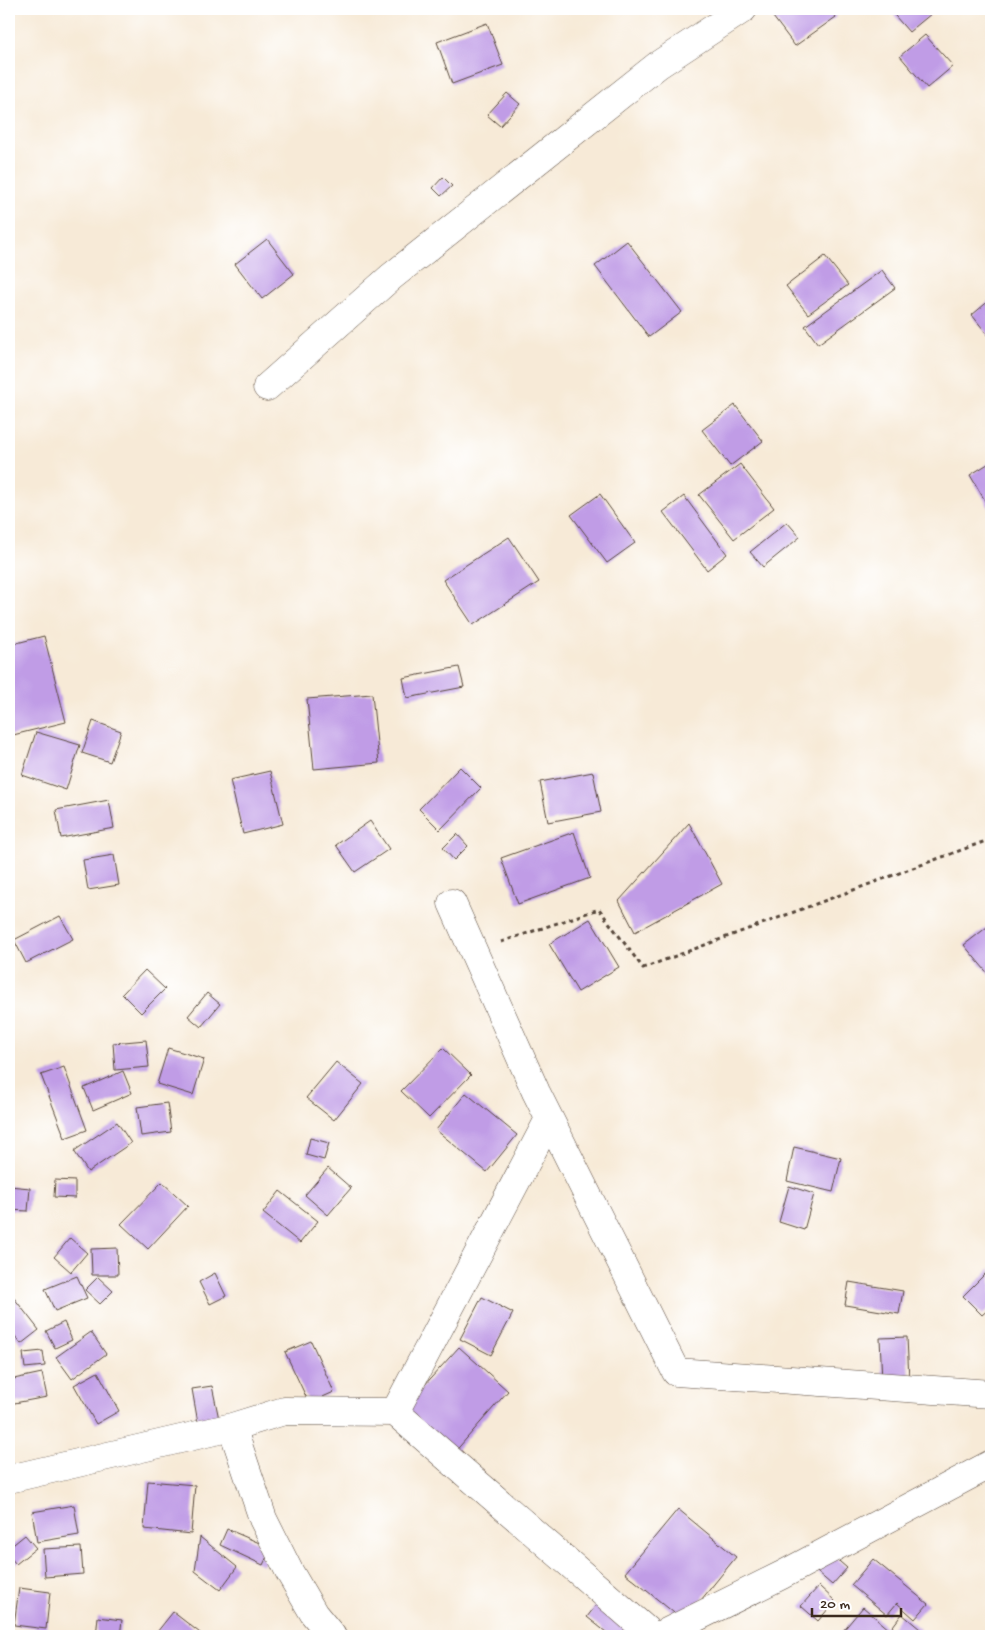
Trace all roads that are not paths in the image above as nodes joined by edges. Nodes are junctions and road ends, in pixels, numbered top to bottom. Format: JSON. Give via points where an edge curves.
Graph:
{"nodes":[{"id":1,"x":743,"y":9,"type":"edge"},
{"id":2,"x":267,"y":388,"type":"dead end"},
{"id":3,"x":452,"y":903,"type":"dead end"},
{"id":4,"x":549,"y":1119,"type":"junction"},
{"id":5,"x":991,"y":1394,"type":"edge"},
{"id":6,"x":395,"y":1412,"type":"junction"},
{"id":7,"x":232,"y":1427,"type":"junction"},
{"id":8,"x":991,"y":1464,"type":"edge"},
{"id":9,"x":9,"y":1479,"type":"edge"},
{"id":10,"x":332,"y":1636,"type":"edge"},
{"id":11,"x":654,"y":1636,"type":"edge"},
{"id":12,"x":659,"y":1636,"type":"edge"}],
"edges":[{"from":1,"to":2,"type":"street","via":[[658,65],[391,276]]},
{"from":3,"to":4,"type":"street"},
{"from":4,"to":5,"type":"street","via":[[676,1372]]},
{"from":4,"to":6,"type":"street"},
{"from":6,"to":7,"type":"street","via":[[284,1410]]},
{"from":6,"to":11,"type":"street"},
{"from":7,"to":9,"type":"street"},
{"from":7,"to":10,"type":"street","via":[[263,1519],[314,1614]]},
{"from":8,"to":12,"type":"street"}]}
